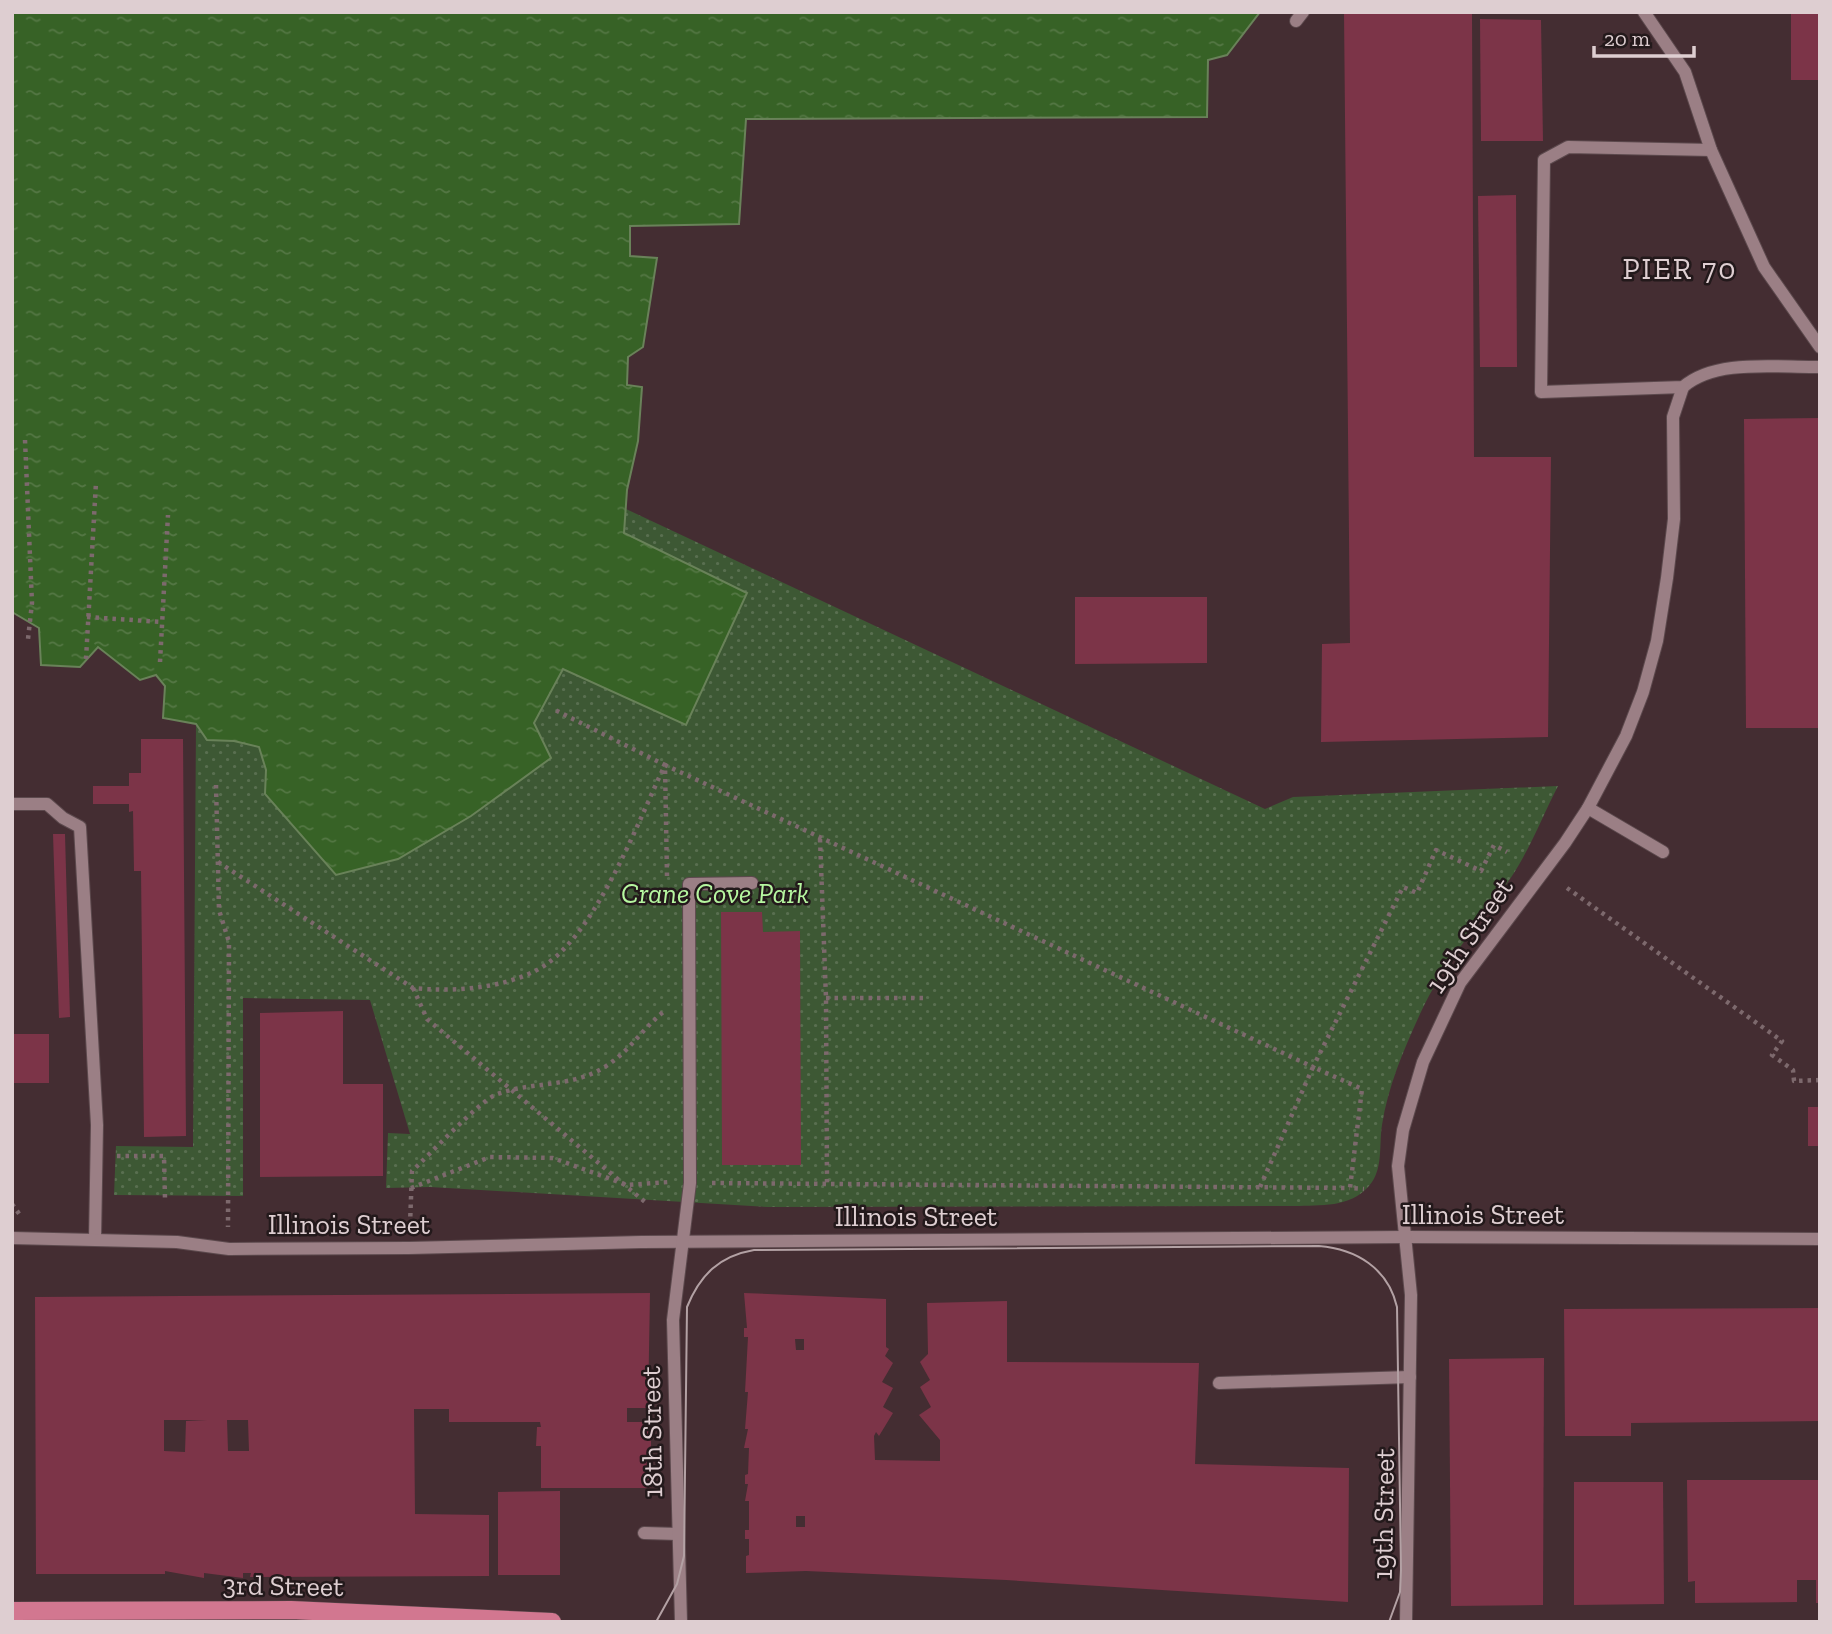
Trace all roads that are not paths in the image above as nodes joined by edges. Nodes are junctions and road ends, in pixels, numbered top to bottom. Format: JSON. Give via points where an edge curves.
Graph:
{"nodes":[{"id":1,"x":1644,"y":12,"type":"edge"},
{"id":2,"x":1711,"y":150,"type":"junction"},
{"id":3,"x":1820,"y":347,"type":"edge"},
{"id":4,"x":1820,"y":367,"type":"edge"},
{"id":5,"x":1683,"y":387,"type":"junction"},
{"id":6,"x":12,"y":804,"type":"edge"},
{"id":7,"x":1588,"y":808,"type":"junction"},
{"id":8,"x":1663,"y":852,"type":"dead end"},
{"id":9,"x":752,"y":883,"type":"dead end"},
{"id":10,"x":1405,"y":1237,"type":"junction"},
{"id":11,"x":12,"y":1238,"type":"edge"},
{"id":12,"x":95,"y":1239,"type":"junction"},
{"id":13,"x":1820,"y":1239,"type":"edge"},
{"id":14,"x":684,"y":1242,"type":"junction"},
{"id":15,"x":1410,"y":1377,"type":"junction"},
{"id":16,"x":1219,"y":1382,"type":"dead end"},
{"id":17,"x":643,"y":1533,"type":"dead end"},
{"id":18,"x":678,"y":1534,"type":"junction"},
{"id":19,"x":12,"y":1611,"type":"edge"},
{"id":20,"x":552,"y":1622,"type":"edge"},
{"id":21,"x":681,"y":1622,"type":"edge"},
{"id":22,"x":1406,"y":1622,"type":"edge"}],
"edges":[{"from":1,"to":2,"type":"street","via":[[1685,72]]},
{"from":2,"to":3,"type":"street","via":[[1764,267]]},
{"from":2,"to":5,"type":"street","via":[[1568,147],[1544,160],[1541,392]]},
{"from":4,"to":5,"type":"street","via":[[1724,369],[1693,378]]},
{"from":5,"to":7,"type":"street","name":"19th Street","via":[[1673,417],[1674,519],[1657,640],[1626,736]]},
{"from":6,"to":12,"type":"street","via":[[47,804],[80,827],[97,1125]]},
{"from":7,"to":8,"type":"street"},
{"from":7,"to":10,"type":"street","name":"19th Street","via":[[1460,983],[1423,1062],[1403,1130],[1398,1166]]},
{"from":9,"to":14,"type":"street","name":"18th Street","via":[[690,884],[690,1183]]},
{"from":10,"to":13,"type":"street","name":"Illinois Street"},
{"from":10,"to":14,"type":"street","name":"Illinois Street"},
{"from":10,"to":15,"type":"street","name":"19th Street","via":[[1411,1296]]},
{"from":11,"to":12,"type":"street","name":"Illinois Street"},
{"from":12,"to":14,"type":"street","name":"Illinois Street","via":[[229,1249]]},
{"from":14,"to":18,"type":"street","name":"18th Street","via":[[673,1321]]},
{"from":15,"to":16,"type":"street"},
{"from":15,"to":22,"type":"street","name":"19th Street"},
{"from":17,"to":18,"type":"street"},
{"from":18,"to":21,"type":"street","name":"18th Street"},
{"from":19,"to":20,"type":"main road","name":"3rd Street","via":[[291,1610]]}]}
